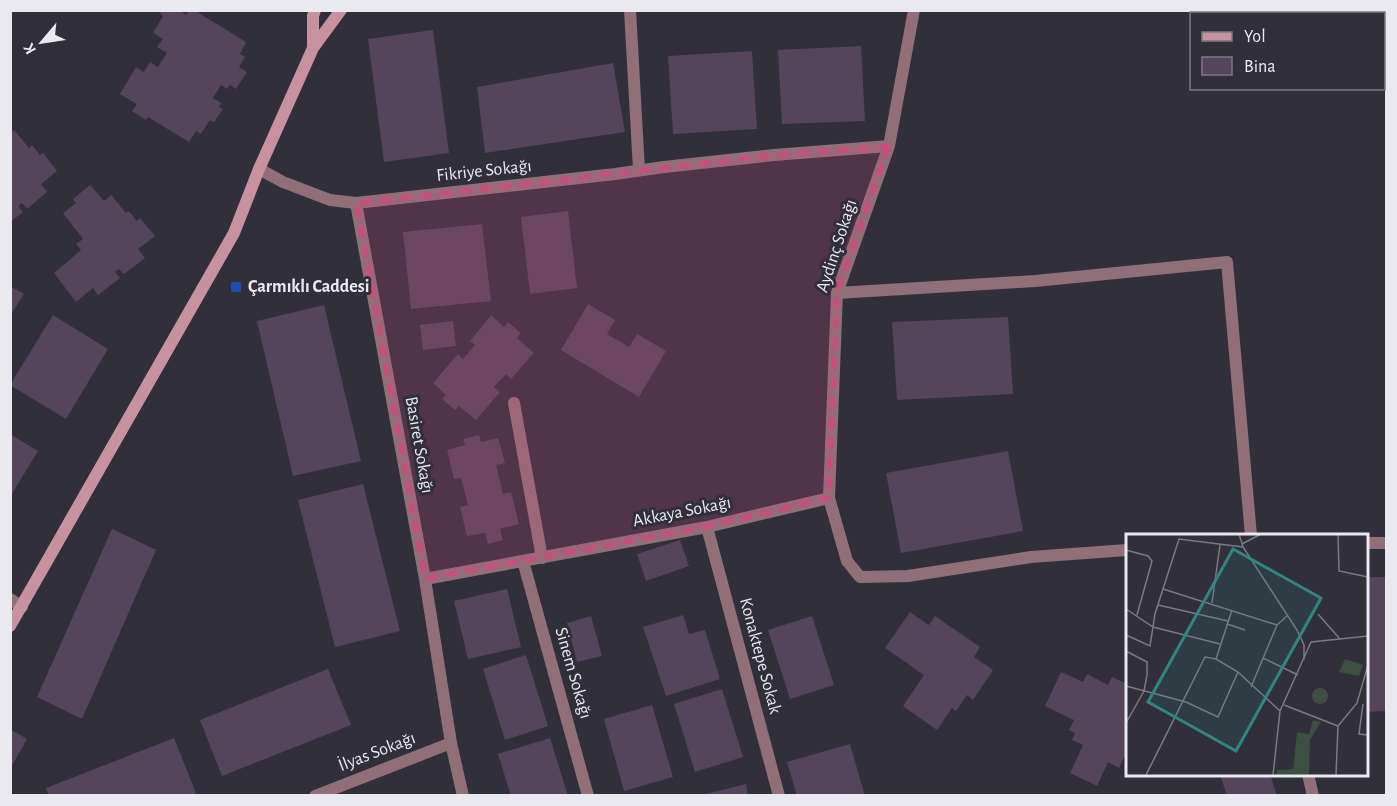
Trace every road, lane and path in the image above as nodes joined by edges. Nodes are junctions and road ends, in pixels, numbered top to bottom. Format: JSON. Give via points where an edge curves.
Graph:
{"nodes":[{"id":1,"x":315,"y":10,"type":"edge"},
{"id":2,"x":341,"y":10,"type":"edge"},
{"id":3,"x":630,"y":10,"type":"edge"},
{"id":4,"x":914,"y":10,"type":"edge"},
{"id":5,"x":313,"y":48,"type":"junction"},
{"id":6,"x":889,"y":146,"type":"junction"},
{"id":7,"x":260,"y":169,"type":"junction"},
{"id":8,"x":639,"y":170,"type":"junction"},
{"id":9,"x":356,"y":203,"type":"junction"},
{"id":10,"x":837,"y":293,"type":"junction"},
{"id":11,"x":514,"y":403,"type":"dead end"},
{"id":12,"x":829,"y":498,"type":"junction"},
{"id":13,"x":707,"y":527,"type":"junction"},
{"id":14,"x":1251,"y":534,"type":"edge"},
{"id":15,"x":1367,"y":543,"type":"edge"},
{"id":16,"x":1386,"y":543,"type":"edge"},
{"id":17,"x":1126,"y":550,"type":"edge"},
{"id":18,"x":542,"y":558,"type":"junction"},
{"id":19,"x":523,"y":561,"type":"junction"},
{"id":20,"x":425,"y":579,"type":"junction"},
{"id":21,"x":10,"y":599,"type":"edge"},
{"id":22,"x":22,"y":607,"type":"junction"},
{"id":23,"x":10,"y":626,"type":"edge"},
{"id":24,"x":451,"y":743,"type":"junction"},
{"id":25,"x":1308,"y":776,"type":"edge"},
{"id":26,"x":315,"y":795,"type":"edge"},
{"id":27,"x":463,"y":795,"type":"edge"},
{"id":28,"x":588,"y":795,"type":"edge"},
{"id":29,"x":779,"y":795,"type":"edge"},
{"id":30,"x":1313,"y":795,"type":"edge"}],
"edges":[{"from":1,"to":5,"type":"main road"},
{"from":2,"to":5,"type":"main road"},
{"from":3,"to":8,"type":"street"},
{"from":4,"to":6,"type":"street","name":"Aydinç Sokağı"},
{"from":5,"to":7,"type":"main road"},
{"from":6,"to":8,"type":"street","name":"Fikriye Sokağı","via":[[774,154]]},
{"from":6,"to":10,"type":"street","name":"Aydinç Sokağı"},
{"from":7,"to":9,"type":"street","via":[[330,200]]},
{"from":7,"to":22,"type":"main road","via":[[234,233]]},
{"from":8,"to":9,"type":"street","name":"Fikriye Sokağı"},
{"from":9,"to":20,"type":"street","name":"Basiret Sokağı"},
{"from":10,"to":12,"type":"street","name":"Aydinç Sokağı"},
{"from":10,"to":14,"type":"street","via":[[1035,281],[1227,262]]},
{"from":11,"to":18,"type":"street"},
{"from":12,"to":13,"type":"street","name":"Akkaya Sokağı"},
{"from":12,"to":17,"type":"street","name":"Aydinç Sokağı","via":[[847,561],[860,577],[908,576],[1031,557]]},
{"from":13,"to":18,"type":"street","name":"Akkaya Sokağı"},
{"from":13,"to":29,"type":"street","name":"Konaktepe Sokak"},
{"from":15,"to":16,"type":"street"},
{"from":18,"to":19,"type":"street","name":"Akkaya Sokağı"},
{"from":19,"to":20,"type":"street","name":"Akkaya Sokağı"},
{"from":19,"to":28,"type":"street","name":"Sinem Sokağı"},
{"from":20,"to":24,"type":"street","name":"Basiret Sokağı"},
{"from":21,"to":22,"type":"street"},
{"from":22,"to":23,"type":"main road"},
{"from":24,"to":26,"type":"street","name":"İlyas Sokağı"},
{"from":24,"to":27,"type":"street","name":"Basiret Sokağı"},
{"from":25,"to":30,"type":"street"}]}
